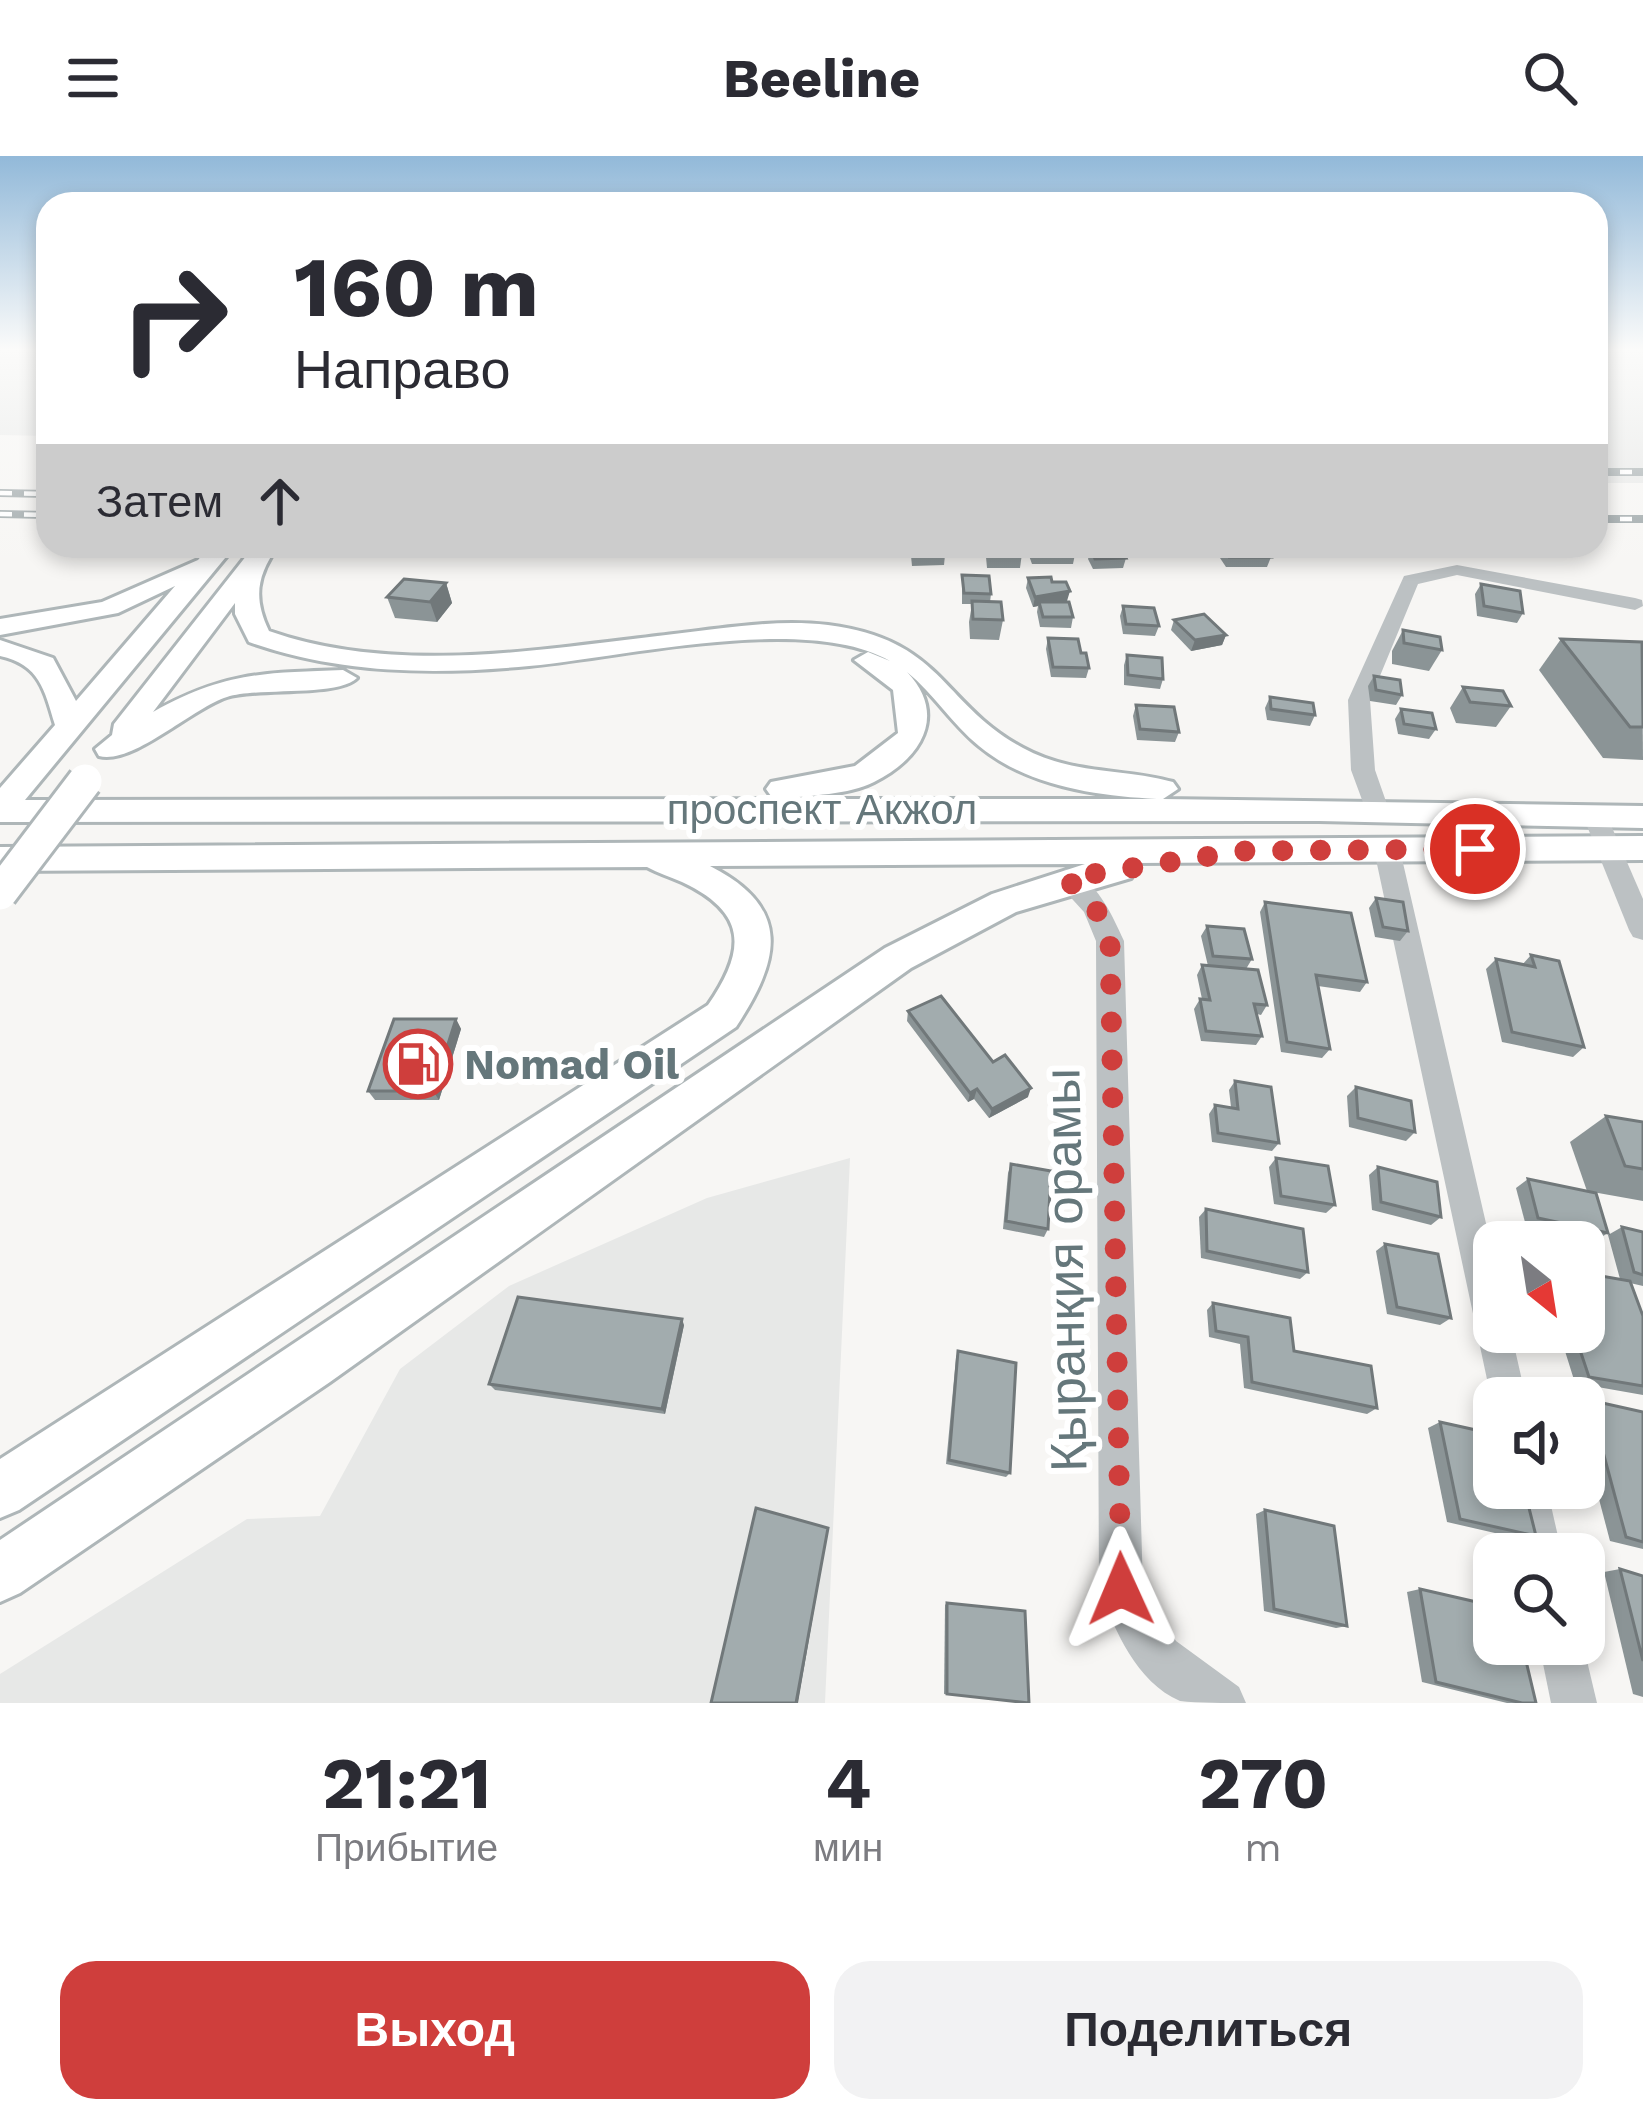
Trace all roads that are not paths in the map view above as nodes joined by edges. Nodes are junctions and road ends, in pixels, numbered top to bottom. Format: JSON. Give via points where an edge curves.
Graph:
{"nodes":[{"id":1,"x":207,"y":558,"type":"edge"},
{"id":2,"x":213,"y":558,"type":"edge"},
{"id":3,"x":256,"y":558,"type":"edge"},
{"id":4,"x":257,"y":558,"type":"edge"},
{"id":5,"x":1635,"y":604,"type":"dead end"},
{"id":6,"x":0,"y":627,"type":"edge"},
{"id":7,"x":0,"y":648,"type":"edge"},
{"id":8,"x":70,"y":726,"type":"junction"},
{"id":9,"x":110,"y":748,"type":"junction"},
{"id":10,"x":715,"y":808,"type":"junction"},
{"id":11,"x":0,"y":810,"type":"edge"},
{"id":12,"x":1319,"y":810,"type":"junction"},
{"id":13,"x":1377,"y":810,"type":"junction"},
{"id":14,"x":1595,"y":816,"type":"junction"},
{"id":15,"x":1643,"y":817,"type":"edge"},
{"id":16,"x":1608,"y":848,"type":"junction"},
{"id":17,"x":1643,"y":848,"type":"edge"},
{"id":18,"x":1387,"y":850,"type":"junction"},
{"id":19,"x":1243,"y":851,"type":"junction"},
{"id":20,"x":635,"y":853,"type":"junction"},
{"id":21,"x":0,"y":859,"type":"edge"},
{"id":22,"x":1066,"y":878,"type":"junction"},
{"id":23,"x":0,"y":893,"type":"edge"},
{"id":24,"x":1643,"y":930,"type":"edge"},
{"id":25,"x":1502,"y":1377,"type":"edge"},
{"id":26,"x":0,"y":1491,"type":"edge"},
{"id":27,"x":0,"y":1573,"type":"edge"},
{"id":28,"x":1566,"y":1665,"type":"edge"},
{"id":29,"x":1223,"y":1703,"type":"edge"},
{"id":30,"x":1574,"y":1703,"type":"edge"}],
"edges":[{"from":1,"to":6,"type":"main road","via":[[109,608]]},
{"from":2,"to":8,"type":"main road"},
{"from":3,"to":9,"type":"main road"},
{"from":4,"to":12,"type":"main road","via":[[248,614],[258,636],[291,652],[332,661],[514,659],[763,633],[836,634],[905,656],[990,740],[1030,763],[1076,778],[1250,794]]},
{"from":5,"to":13,"type":"street","via":[[1456,570],[1410,580],[1358,700],[1363,770]]},
{"from":7,"to":8,"type":"main road","via":[[44,662]]},
{"from":8,"to":11,"type":"main road"},
{"from":9,"to":10,"type":"main road","via":[[181,705],[246,682],[518,671],[768,644],[854,654],[906,684],[916,708],[912,736],[864,775]]},
{"from":9,"to":23,"type":"main road","bridge":true},
{"from":10,"to":11,"type":"main road","name":"проспект Акжол"},
{"from":10,"to":12,"type":"main road","name":"проспект Акжол"},
{"from":12,"to":13,"type":"main road","name":"проспект Акжол"},
{"from":13,"to":14,"type":"main road","name":"проспект Акжол"},
{"from":14,"to":15,"type":"main road","name":"проспект Акжол"},
{"from":14,"to":16,"type":"street"},
{"from":16,"to":17,"type":"main road","name":"проспект Акжол"},
{"from":16,"to":18,"type":"main road","name":"проспект Акжол"},
{"from":16,"to":24,"type":"street"},
{"from":18,"to":19,"type":"main road","name":"проспект Акжол"},
{"from":18,"to":25,"type":"street"},
{"from":19,"to":20,"type":"main road","name":"проспект Акжол"},
{"from":19,"to":22,"type":"main road"},
{"from":20,"to":21,"type":"main road","name":"проспект Акжол"},
{"from":20,"to":26,"type":"main road","via":[[727,888],[752,916],[748,983],[722,1016]]},
{"from":22,"to":27,"type":"main road","via":[[960,921],[898,958]]},
{"from":22,"to":29,"type":"street","name":"Қыранқия орамы","via":[[1095,907],[1110,941],[1121,1589],[1137,1633],[1168,1666]]},
{"from":28,"to":30,"type":"street"}]}
